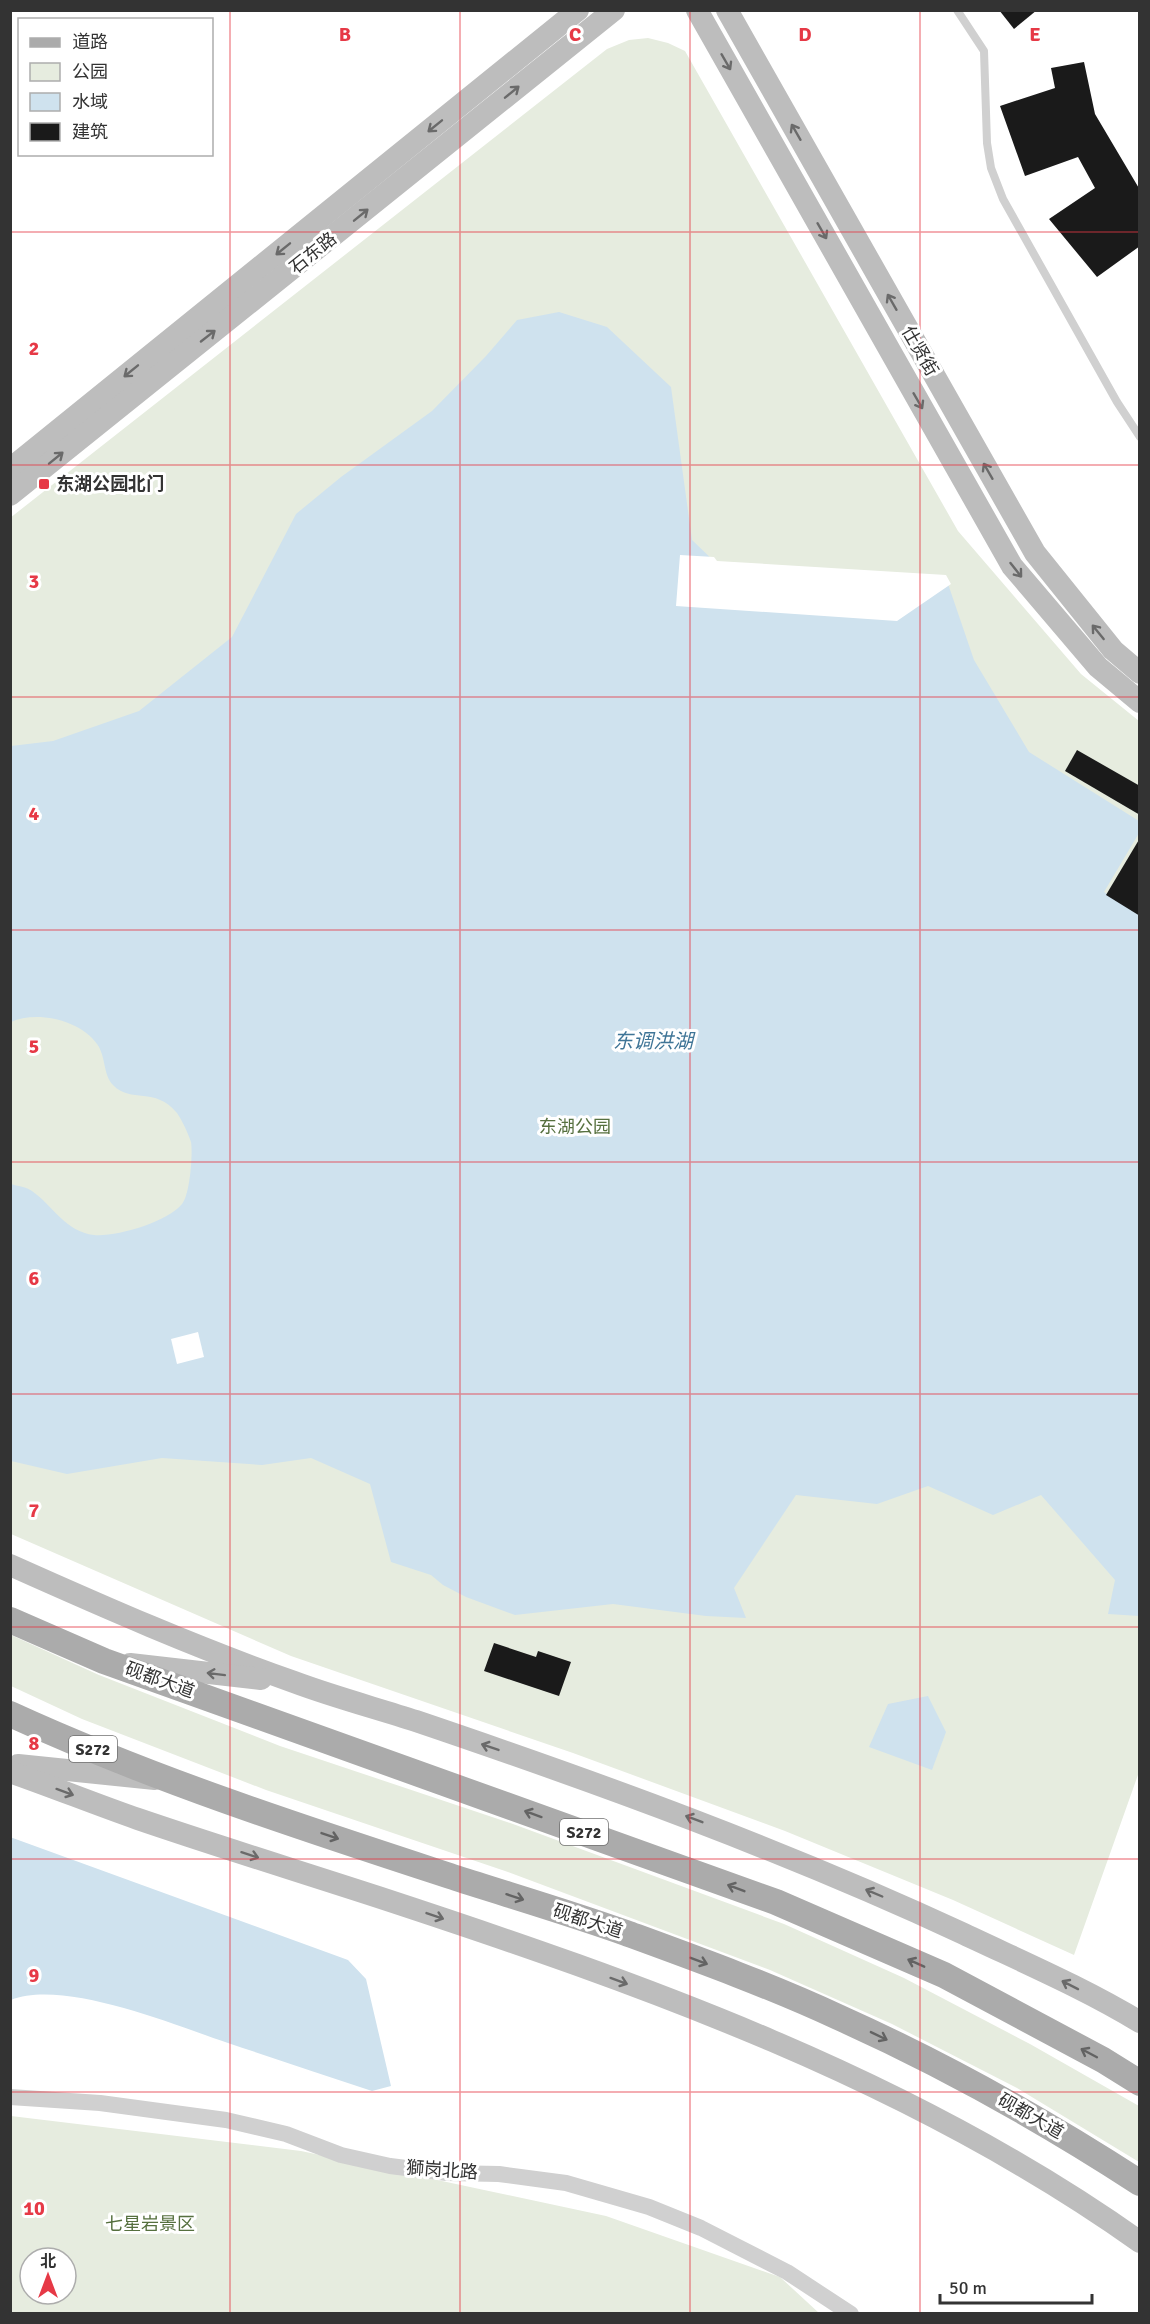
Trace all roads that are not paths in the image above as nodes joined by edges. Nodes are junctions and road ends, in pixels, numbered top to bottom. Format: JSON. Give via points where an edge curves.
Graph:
{"nodes":[{"id":1,"x":578,"y":10,"type":"edge"},
{"id":2,"x":614,"y":10,"type":"edge"},
{"id":3,"x":697,"y":10,"type":"edge"},
{"id":4,"x":727,"y":10,"type":"edge"},
{"id":5,"x":957,"y":10,"type":"edge"},
{"id":6,"x":1140,"y":437,"type":"edge"},
{"id":7,"x":10,"y":469,"type":"edge"},
{"id":8,"x":10,"y":495,"type":"edge"},
{"id":9,"x":1140,"y":673,"type":"edge"},
{"id":10,"x":1140,"y":702,"type":"edge"},
{"id":11,"x":10,"y":1565,"type":"edge"},
{"id":12,"x":10,"y":1620,"type":"edge"},
{"id":13,"x":104,"y":1661,"type":"junction"},
{"id":14,"x":295,"y":1683,"type":"junction"},
{"id":15,"x":10,"y":1714,"type":"edge"},
{"id":16,"x":10,"y":1765,"type":"edge"},
{"id":17,"x":10,"y":1772,"type":"edge"},
{"id":18,"x":176,"y":1781,"type":"junction"},
{"id":19,"x":1140,"y":2022,"type":"edge"},
{"id":20,"x":1140,"y":2083,"type":"edge"},
{"id":21,"x":10,"y":2097,"type":"edge"},
{"id":22,"x":1140,"y":2183,"type":"edge"},
{"id":23,"x":1140,"y":2242,"type":"edge"},
{"id":24,"x":851,"y":2313,"type":"edge"}],
"edges":[{"from":1,"to":7,"type":"street","name":"石东路","one_way":true},
{"from":8,"to":2,"type":"street","name":"石东路","one_way":true},
{"from":3,"to":10,"type":"street","one_way":true,"via":[[1012,566],[1098,667]]},
{"from":9,"to":4,"type":"street","name":"仕贤街","one_way":true,"via":[[1113,650],[1035,553]]},
{"from":5,"to":6,"type":"lane","via":[[984,51],[987,143],[1003,199]]},
{"from":11,"to":14,"type":"street","via":[[153,1628]]},
{"from":12,"to":13,"type":"main road","name":"砚都大道","number":"S272"},
{"from":14,"to":13,"type":"street","one_way":true},
{"from":20,"to":13,"type":"main road","name":"砚都大道","number":"S272","one_way":true,"via":[[944,1975],[776,1902]]},
{"from":19,"to":14,"type":"street","one_way":true,"via":[[1043,1971],[796,1859],[627,1795]]},
{"from":15,"to":18,"type":"main road","name":"砚都大道","number":"S272"},
{"from":16,"to":18,"type":"street"},
{"from":17,"to":23,"type":"street","one_way":true,"via":[[139,1819],[543,1953],[804,2054],[965,2132]]},
{"from":18,"to":22,"type":"main road","name":"砚都大道","number":"S272","one_way":true,"via":[[328,1836],[623,1932],[837,2016],[999,2098]]},
{"from":21,"to":24,"type":"street","name":"獅岗北路","via":[[100,2103],[226,2120],[390,2166],[566,2183],[649,2207],[700,2228],[787,2272]]}]}
